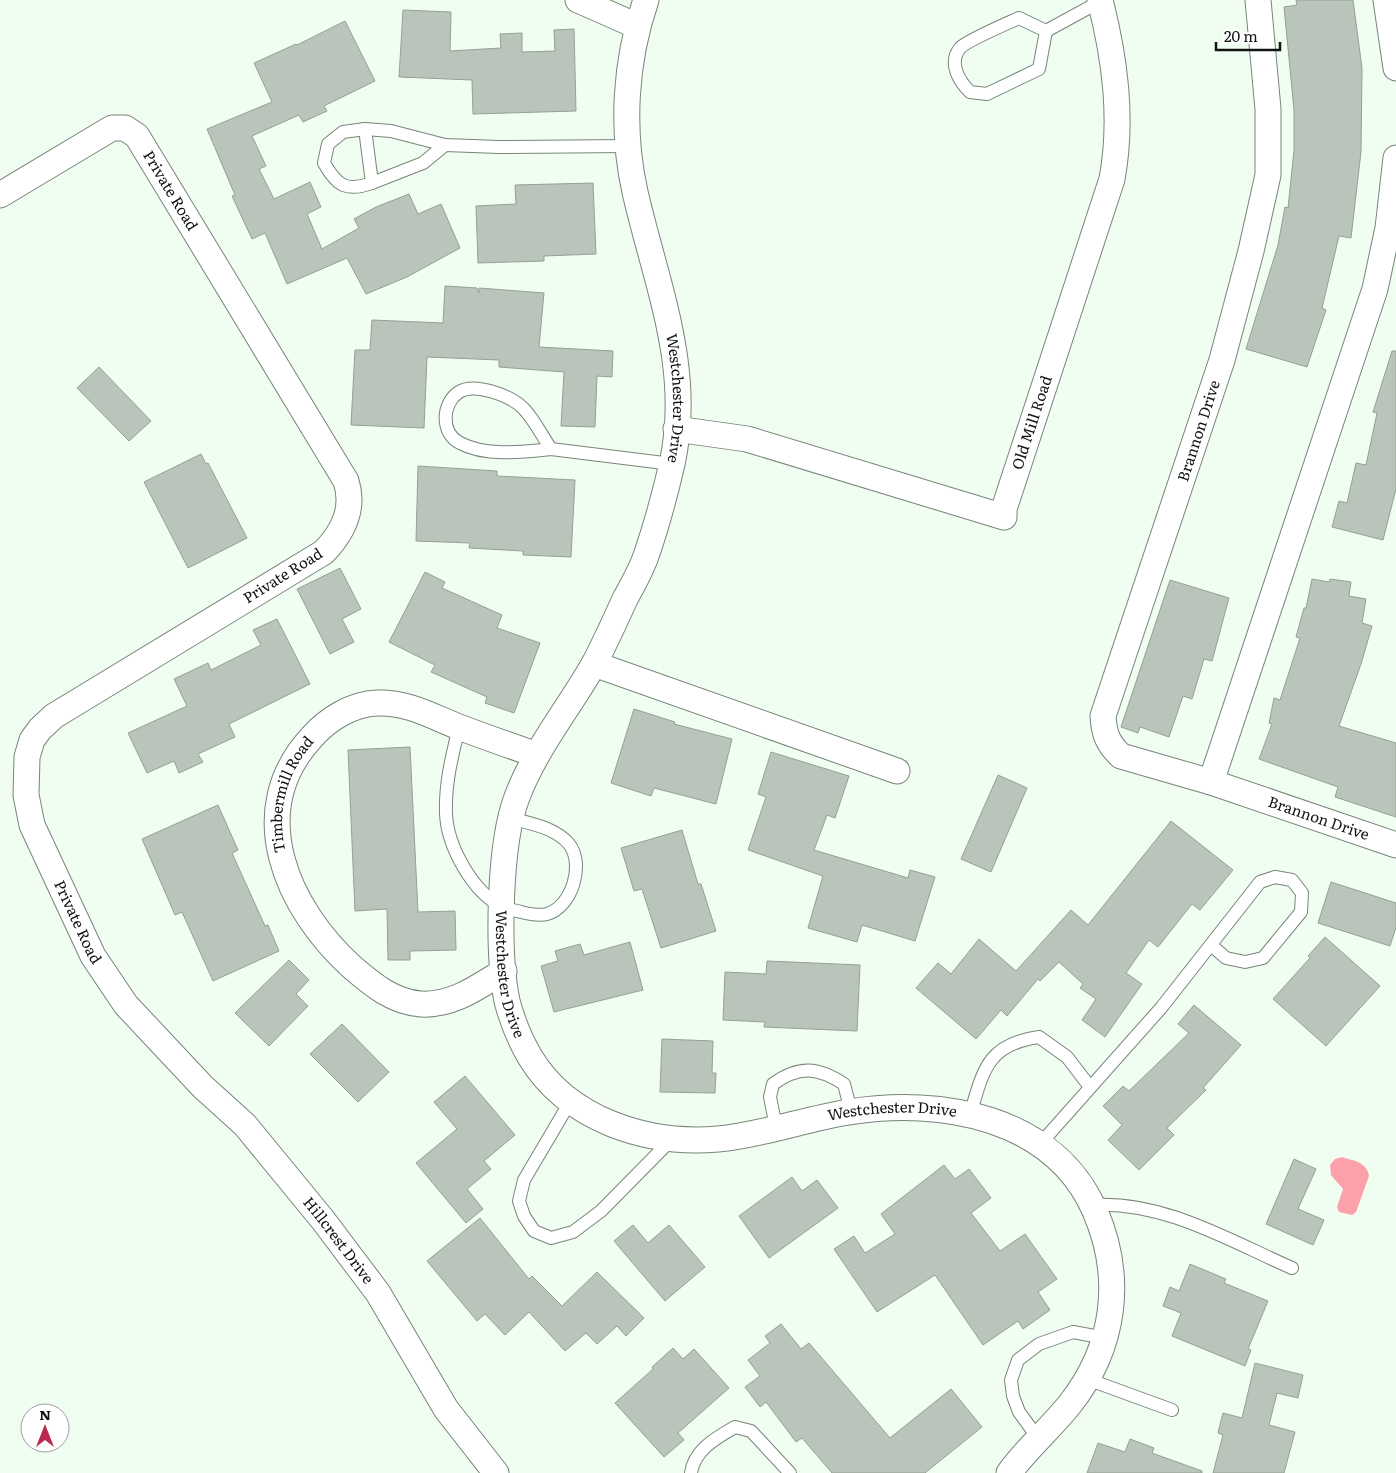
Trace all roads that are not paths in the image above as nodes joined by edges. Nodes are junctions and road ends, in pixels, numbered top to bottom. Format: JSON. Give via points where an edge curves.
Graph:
{"nodes":[{"id":1,"x":578,"y":0,"type":"edge"},
{"id":2,"x":646,"y":0,"type":"edge"},
{"id":3,"x":1258,"y":0,"type":"edge"},
{"id":4,"x":1386,"y":0,"type":"edge"},
{"id":5,"x":1100,"y":1,"type":"edge"},
{"id":6,"x":637,"y":26,"type":"junction"},
{"id":7,"x":1046,"y":31,"type":"junction"},
{"id":8,"x":1396,"y":68,"type":"edge"},
{"id":9,"x":365,"y":129,"type":"junction"},
{"id":10,"x":444,"y":145,"type":"junction"},
{"id":11,"x":629,"y":146,"type":"junction"},
{"id":12,"x":1396,"y":158,"type":"edge"},
{"id":13,"x":372,"y":183,"type":"junction"},
{"id":14,"x":0,"y":195,"type":"edge"},
{"id":15,"x":676,"y":429,"type":"junction"},
{"id":16,"x":551,"y":449,"type":"junction"},
{"id":17,"x":672,"y":464,"type":"junction"},
{"id":18,"x":594,"y":664,"type":"junction"},
{"id":19,"x":459,"y":727,"type":"junction"},
{"id":20,"x":537,"y":755,"type":"junction"},
{"id":21,"x":897,"y":771,"type":"dead end"},
{"id":22,"x":1211,"y":782,"type":"junction"},
{"id":23,"x":511,"y":818,"type":"junction"},
{"id":24,"x":1396,"y":845,"type":"edge"},
{"id":25,"x":503,"y":907,"type":"junction"},
{"id":26,"x":1211,"y":945,"type":"junction"},
{"id":27,"x":504,"y":971,"type":"junction"},
{"id":28,"x":151,"y":1032,"type":"joint"},
{"id":29,"x":1090,"y":1088,"type":"junction"},
{"id":30,"x":570,"y":1102,"type":"junction"},
{"id":31,"x":852,"y":1111,"type":"junction"},
{"id":32,"x":970,"y":1115,"type":"junction"},
{"id":33,"x":776,"y":1127,"type":"junction"},
{"id":34,"x":673,"y":1138,"type":"junction"},
{"id":35,"x":1040,"y":1143,"type":"junction"},
{"id":36,"x":1093,"y":1205,"type":"junction"},
{"id":37,"x":1292,"y":1268,"type":"dead end"},
{"id":38,"x":1105,"y":1338,"type":"junction"},
{"id":39,"x":1087,"y":1379,"type":"junction"},
{"id":40,"x":1172,"y":1410,"type":"dead end"},
{"id":41,"x":1038,"y":1438,"type":"junction"},
{"id":42,"x":783,"y":1471,"type":"edge"},
{"id":43,"x":496,"y":1473,"type":"edge"},
{"id":44,"x":691,"y":1473,"type":"edge"},
{"id":45,"x":1009,"y":1473,"type":"edge"}],
"edges":[{"from":1,"to":6,"type":"street"},
{"from":2,"to":6,"type":"street","name":"Westchester Drive"},
{"from":3,"to":22,"type":"street","name":"Brannon Drive","via":[[1268,109],[1268,174],[1252,251],[1222,360],[1103,716],[1110,746],[1121,756]]},
{"from":4,"to":8,"type":"street"},
{"from":5,"to":7,"type":"lane"},
{"from":5,"to":15,"type":"street","name":"Old Mill Road","via":[[1111,48],[1119,115],[1112,179],[1004,517],[747,439]]},
{"from":6,"to":11,"type":"street","name":"Westchester Drive","via":[[627,105]]},
{"from":7,"to":7,"type":"lane","via":[[1019,18],[960,47],[954,61],[958,80],[970,92],[987,94],[1039,69]]},
{"from":9,"to":10,"type":"lane","via":[[390,130]]},
{"from":9,"to":13,"type":"lane"},
{"from":9,"to":13,"type":"lane","via":[[343,132],[328,144],[324,163],[333,179],[346,186],[356,188]]},
{"from":10,"to":11,"type":"lane"},
{"from":10,"to":13,"type":"lane","via":[[423,163]]},
{"from":11,"to":15,"type":"street","name":"Westchester Drive","via":[[634,189],[668,313],[675,353]]},
{"from":12,"to":22,"type":"street","via":[[1388,228],[1375,289]]},
{"from":14,"to":28,"type":"street","name":"Private Road","via":[[112,128],[125,128],[136,136],[348,488],[349,507],[345,524],[324,552],[54,716],[32,740],[27,757],[26,795],[32,825],[93,956],[126,1005]]},
{"from":15,"to":17,"type":"street","name":"Westchester Drive"},
{"from":16,"to":16,"type":"lane","via":[[492,451],[459,443],[446,424],[450,401],[460,391],[474,388],[506,395],[523,408]]},
{"from":16,"to":17,"type":"lane"},
{"from":17,"to":18,"type":"street","name":"Westchester Drive","via":[[646,558]]},
{"from":18,"to":20,"type":"street","name":"Westchester Drive"},
{"from":18,"to":21,"type":"street"},
{"from":19,"to":20,"type":"street","name":"Timbermill Road"},
{"from":19,"to":25,"type":"lane","via":[[447,778],[446,815],[454,848],[475,886]]},
{"from":19,"to":27,"type":"street","name":"Timbermill Road","via":[[422,710],[399,704],[375,703],[340,714],[321,726],[290,766],[277,804],[277,836],[283,864],[303,908],[343,958],[376,988],[396,998],[433,1003],[456,999]]},
{"from":20,"to":23,"type":"street","name":"Westchester Drive","via":[[516,798]]},
{"from":22,"to":24,"type":"street","name":"Brannon Drive"},
{"from":23,"to":25,"type":"street","name":"Westchester Drive","via":[[504,859]]},
{"from":23,"to":25,"type":"lane","via":[[554,831],[570,844],[576,862],[573,888],[563,906],[547,914]]},
{"from":25,"to":27,"type":"street","name":"Westchester Drive"},
{"from":26,"to":26,"type":"lane","via":[[1260,882],[1275,877],[1292,880],[1302,893],[1301,912],[1263,958],[1245,962],[1226,958]]},
{"from":26,"to":29,"type":"lane","via":[[1161,1008]]},
{"from":27,"to":30,"type":"street","name":"Westchester Drive","via":[[506,997],[522,1042],[547,1080]]},
{"from":28,"to":43,"type":"street","name":"Hillcrest Drive","via":[[203,1087],[245,1125],[322,1220],[378,1293],[446,1409]]},
{"from":29,"to":32,"type":"lane","via":[[1067,1057],[1039,1037],[1019,1040],[998,1053],[984,1068]]},
{"from":29,"to":35,"type":"lane"},
{"from":30,"to":34,"type":"street","name":"Westchester Drive","via":[[623,1128]]},
{"from":30,"to":34,"type":"lane","via":[[524,1180],[519,1201],[534,1231],[551,1238],[573,1232],[601,1211]]},
{"from":31,"to":32,"type":"street","name":"Westchester Drive","via":[[907,1107]]},
{"from":31,"to":33,"type":"street","name":"Westchester Drive"},
{"from":31,"to":33,"type":"lane","via":[[844,1084],[828,1073],[806,1070],[786,1074],[773,1084],[770,1097]]},
{"from":32,"to":35,"type":"street","name":"Westchester Drive","via":[[1003,1123]]},
{"from":33,"to":34,"type":"street","name":"Westchester Drive","via":[[721,1139]]},
{"from":35,"to":36,"type":"street","name":"Westchester Drive","via":[[1065,1166]]},
{"from":36,"to":37,"type":"lane","via":[[1118,1203],[1154,1209]]},
{"from":36,"to":38,"type":"street","name":"Westchester Drive","via":[[1112,1263],[1113,1288]]},
{"from":38,"to":39,"type":"street","name":"Westchester Drive"},
{"from":38,"to":41,"type":"lane","via":[[1073,1332],[1039,1344],[1018,1360],[1011,1380],[1013,1396],[1019,1412]]},
{"from":39,"to":40,"type":"lane"},
{"from":39,"to":41,"type":"street","name":"Westchester Drive"},
{"from":41,"to":45,"type":"street","name":"Westchester Drive"},
{"from":42,"to":44,"type":"lane","via":[[751,1430],[735,1427],[708,1444],[692,1462]]}]}
